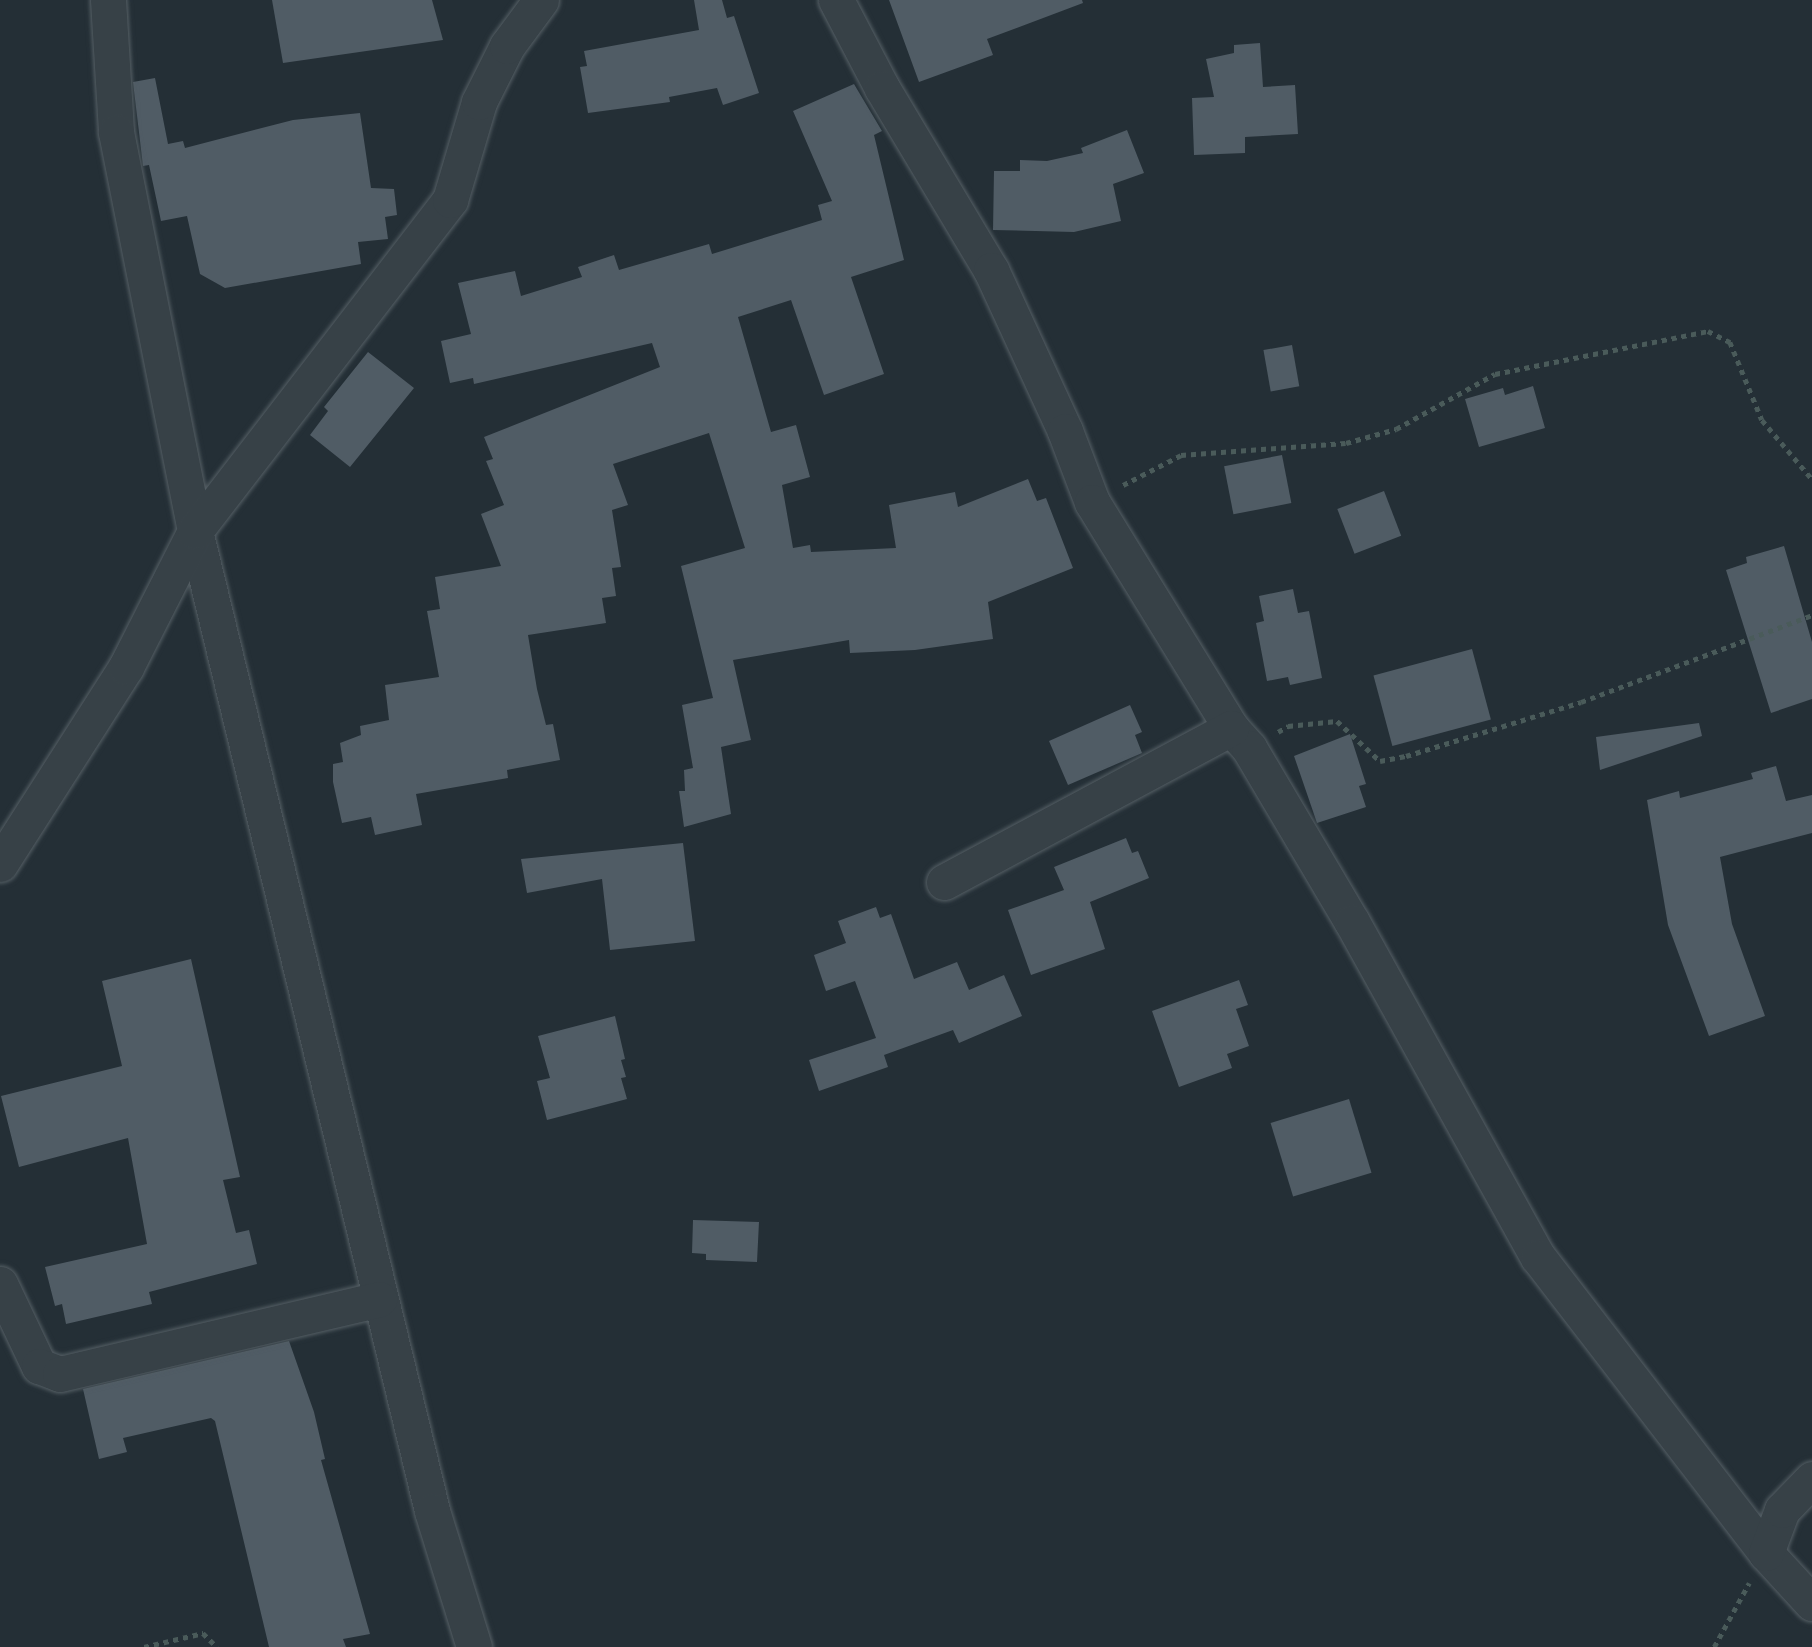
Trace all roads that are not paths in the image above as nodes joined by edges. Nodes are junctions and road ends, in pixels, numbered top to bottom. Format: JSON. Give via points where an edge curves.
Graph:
{"nodes":[{"id":1,"x":108,"y":0,"type":"edge"},
{"id":2,"x":541,"y":0,"type":"edge"},
{"id":3,"x":836,"y":0,"type":"edge"},
{"id":4,"x":195,"y":531,"type":"junction"},
{"id":5,"x":1240,"y":738,"type":"junction"},
{"id":6,"x":0,"y":864,"type":"edge"},
{"id":7,"x":944,"y":882,"type":"dead end"},
{"id":8,"x":0,"y":1284,"type":"edge"},
{"id":9,"x":379,"y":1299,"type":"junction"},
{"id":10,"x":1812,"y":1479,"type":"edge"},
{"id":11,"x":1766,"y":1553,"type":"junction"},
{"id":12,"x":1812,"y":1603,"type":"edge"},
{"id":13,"x":474,"y":1647,"type":"edge"}],
"edges":[{"from":1,"to":4,"type":"street","via":[[116,132]]},
{"from":2,"to":4,"type":"street","via":[[507,46],[480,102],[450,200]]},
{"from":3,"to":5,"type":"street","via":[[882,88],[991,270],[1065,431],[1092,502]]},
{"from":4,"to":6,"type":"street","via":[[126,667]]},
{"from":4,"to":9,"type":"street"},
{"from":5,"to":7,"type":"street"},
{"from":5,"to":11,"type":"street","via":[[1352,922],[1538,1257]]},
{"from":8,"to":9,"type":"street","via":[[39,1366],[60,1374]]},
{"from":9,"to":13,"type":"street","via":[[432,1511]]},
{"from":10,"to":11,"type":"street","via":[[1782,1510]]},
{"from":11,"to":12,"type":"street"}]}
